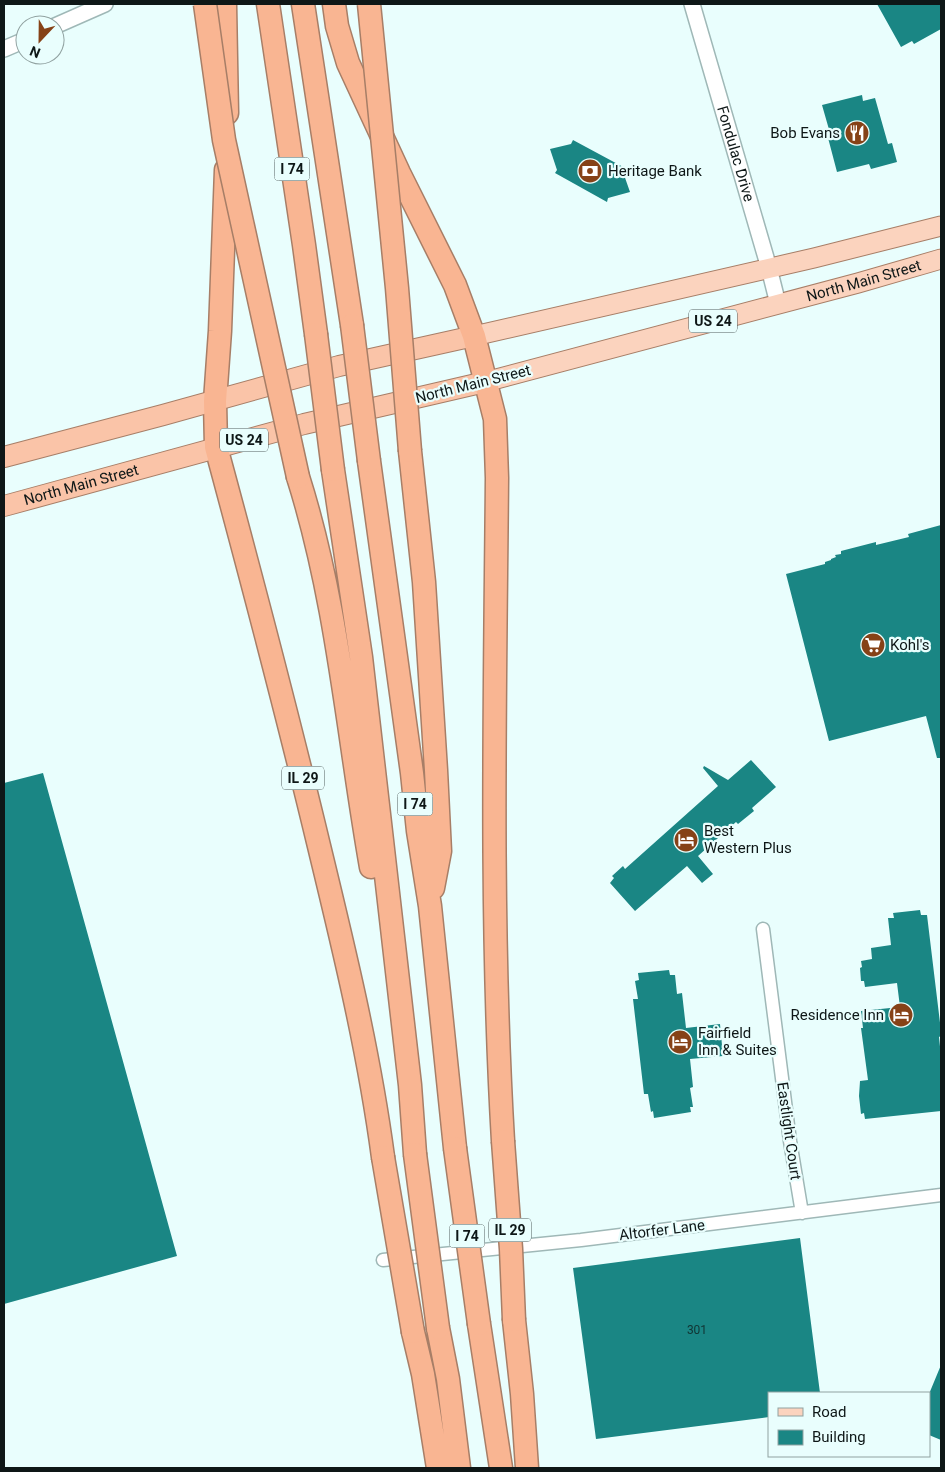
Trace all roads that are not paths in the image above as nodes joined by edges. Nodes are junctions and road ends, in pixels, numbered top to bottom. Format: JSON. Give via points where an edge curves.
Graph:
{"nodes":[{"id":1,"x":105,"y":4,"type":"edge"},
{"id":2,"x":205,"y":4,"type":"edge"},
{"id":3,"x":225,"y":4,"type":"edge"},
{"id":4,"x":268,"y":4,"type":"edge"},
{"id":5,"x":303,"y":4,"type":"edge"},
{"id":6,"x":334,"y":4,"type":"edge"},
{"id":7,"x":369,"y":4,"type":"edge"},
{"id":8,"x":692,"y":4,"type":"edge"},
{"id":9,"x":65,"y":22,"type":"edge"},
{"id":10,"x":941,"y":226,"type":"edge"},
{"id":11,"x":941,"y":259,"type":"edge"},
{"id":12,"x":769,"y":268,"type":"junction"},
{"id":13,"x":778,"y":304,"type":"junction"},
{"id":14,"x":474,"y":336,"type":"junction"},
{"id":15,"x":485,"y":382,"type":"junction"},
{"id":16,"x":215,"y":401,"type":"junction"},
{"id":17,"x":216,"y":447,"type":"junction"},
{"id":18,"x":4,"y":457,"type":"edge"},
{"id":19,"x":4,"y":506,"type":"edge"},
{"id":20,"x":430,"y":906,"type":"junction"},
{"id":21,"x":763,"y":929,"type":"dead end"},
{"id":22,"x":410,"y":1084,"type":"junction"},
{"id":23,"x":941,"y":1195,"type":"edge"},
{"id":24,"x":802,"y":1213,"type":"junction"},
{"id":25,"x":383,"y":1260,"type":"dead end"},
{"id":26,"x":438,"y":1468,"type":"edge"},
{"id":27,"x":459,"y":1468,"type":"edge"},
{"id":28,"x":501,"y":1468,"type":"edge"},
{"id":29,"x":527,"y":1468,"type":"edge"}],
"edges":[{"from":1,"to":9,"type":"street"},
{"from":2,"to":22,"type":"highway","bridge":true,"via":[[224,140],[337,647]]},
{"from":3,"to":16,"type":"highway","via":[[228,116]]},
{"from":4,"to":22,"type":"highway","number":"I 74","bridge":true,"via":[[361,657]]},
{"from":5,"to":20,"type":"highway","number":"I 74","bridge":true,"via":[[352,326]]},
{"from":6,"to":14,"type":"highway","via":[[348,63],[455,285]]},
{"from":7,"to":20,"type":"highway","bridge":true,"via":[[425,592],[440,851]]},
{"from":8,"to":12,"type":"street","name":"Fondulac Drive"},
{"from":10,"to":12,"type":"main road"},
{"from":11,"to":13,"type":"main road","name":"North Main Street","number":"US 24"},
{"from":12,"to":13,"type":"street","name":"Fondulac Drive"},
{"from":12,"to":14,"type":"main road"},
{"from":13,"to":15,"type":"main road","name":"North Main Street","number":"US 24"},
{"from":14,"to":15,"type":"highway"},
{"from":14,"to":16,"type":"highway","via":[[339,366]]},
{"from":15,"to":17,"type":"highway","name":"North Main Street","number":"US 24"},
{"from":15,"to":29,"type":"highway","number":"IL 29","bridge":true,"via":[[495,419],[497,478],[497,1050]]},
{"from":16,"to":17,"type":"highway","number":"IL 29"},
{"from":16,"to":18,"type":"highway"},
{"from":17,"to":19,"type":"highway","name":"North Main Street","number":"US 24"},
{"from":17,"to":26,"type":"highway","number":"IL 29","bridge":true,"via":[[300,764],[341,937],[375,1095]]},
{"from":20,"to":28,"type":"highway","number":"I 74","bridge":true,"via":[[455,1148]]},
{"from":21,"to":24,"type":"street","name":"Eastlight Court"},
{"from":22,"to":27,"type":"highway","number":"I 74","bridge":true,"via":[[415,1154]]},
{"from":23,"to":24,"type":"street","name":"Altorfer Lane"},
{"from":24,"to":25,"type":"street","name":"Altorfer Lane"}]}
